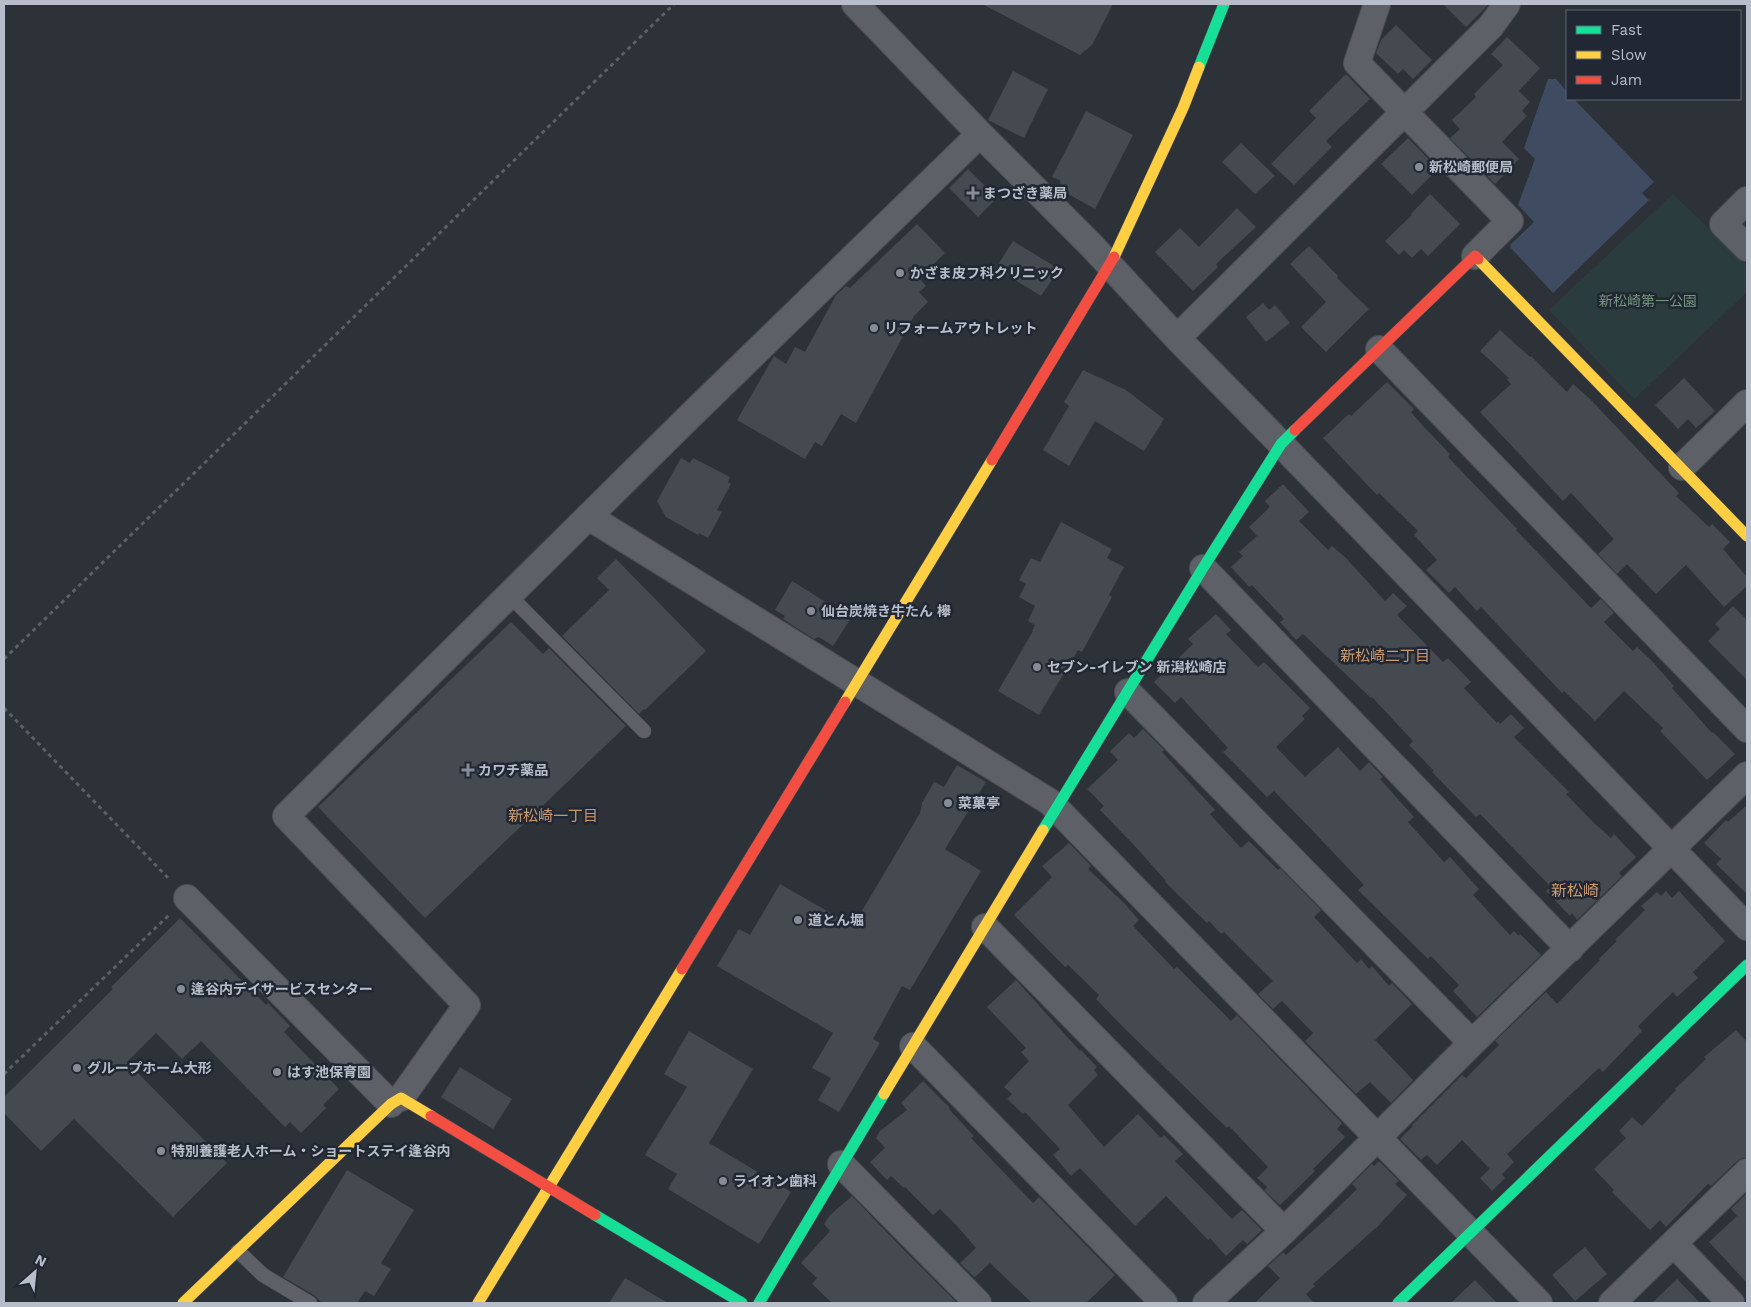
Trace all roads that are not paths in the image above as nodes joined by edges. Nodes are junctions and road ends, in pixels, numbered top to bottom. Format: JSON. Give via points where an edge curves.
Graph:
{"nodes":[{"id":1,"x":857,"y":4,"type":"edge"},
{"id":2,"x":1224,"y":4,"type":"edge"},
{"id":3,"x":1377,"y":4,"type":"edge"},
{"id":4,"x":1507,"y":4,"type":"edge"},
{"id":5,"x":1404,"y":112,"type":"junction"},
{"id":6,"x":980,"y":134,"type":"junction"},
{"id":7,"x":1747,"y":200,"type":"edge"},
{"id":8,"x":1747,"y":248,"type":"edge"},
{"id":9,"x":1475,"y":256,"type":"junction"},
{"id":10,"x":1110,"y":265,"type":"junction"},
{"id":11,"x":1177,"y":338,"type":"junction"},
{"id":12,"x":1379,"y":349,"type":"junction"},
{"id":13,"x":1747,"y":403,"type":"edge"},
{"id":14,"x":1282,"y":444,"type":"junction"},
{"id":15,"x":1682,"y":467,"type":"junction"},
{"id":16,"x":589,"y":517,"type":"junction"},
{"id":17,"x":1747,"y":536,"type":"edge"},
{"id":18,"x":1203,"y":568,"type":"junction"},
{"id":19,"x":510,"y":596,"type":"junction"},
{"id":20,"x":857,"y":683,"type":"junction"},
{"id":21,"x":1128,"y":692,"type":"junction"},
{"id":22,"x":1747,"y":729,"type":"edge"},
{"id":23,"x":644,"y":732,"type":"dead end"},
{"id":24,"x":1747,"y":775,"type":"edge"},
{"id":25,"x":1056,"y":808,"type":"junction"},
{"id":26,"x":1672,"y":849,"type":"junction"},
{"id":27,"x":187,"y":898,"type":"road end"},
{"id":28,"x":985,"y":927,"type":"junction"},
{"id":29,"x":1747,"y":927,"type":"edge"},
{"id":30,"x":1570,"y":949,"type":"junction"},
{"id":31,"x":1747,"y":965,"type":"edge"},
{"id":32,"x":1472,"y":1043,"type":"junction"},
{"id":33,"x":913,"y":1046,"type":"junction"},
{"id":34,"x":396,"y":1101,"type":"junction"},
{"id":35,"x":1379,"y":1138,"type":"junction"},
{"id":36,"x":841,"y":1164,"type":"junction"},
{"id":37,"x":1747,"y":1172,"type":"edge"},
{"id":38,"x":549,"y":1187,"type":"junction"},
{"id":39,"x":1284,"y":1231,"type":"junction"},
{"id":40,"x":1471,"y":1233,"type":"junction"},
{"id":41,"x":1674,"y":1244,"type":"junction"},
{"id":42,"x":238,"y":1251,"type":"junction"},
{"id":43,"x":184,"y":1303,"type":"edge"},
{"id":44,"x":310,"y":1303,"type":"edge"},
{"id":45,"x":478,"y":1303,"type":"edge"},
{"id":46,"x":742,"y":1303,"type":"edge"},
{"id":47,"x":759,"y":1303,"type":"edge"},
{"id":48,"x":978,"y":1303,"type":"edge"},
{"id":49,"x":1164,"y":1303,"type":"edge"},
{"id":50,"x":1206,"y":1303,"type":"edge"},
{"id":51,"x":1398,"y":1303,"type":"edge"},
{"id":52,"x":1539,"y":1303,"type":"edge"},
{"id":53,"x":1612,"y":1303,"type":"edge"},
{"id":54,"x":1731,"y":1303,"type":"edge"}],
"edges":[{"from":1,"to":6,"type":"street"},
{"from":2,"to":10,"type":"street","via":[[1183,108]]},
{"from":3,"to":5,"type":"street","via":[[1357,63]]},
{"from":4,"to":5,"type":"street","via":[[1491,26]]},
{"from":5,"to":9,"type":"street","via":[[1510,221]]},
{"from":5,"to":11,"type":"street"},
{"from":6,"to":10,"type":"street"},
{"from":6,"to":16,"type":"street"},
{"from":7,"to":8,"type":"street","via":[[1723,224]]},
{"from":9,"to":12,"type":"street"},
{"from":9,"to":15,"type":"street"},
{"from":10,"to":11,"type":"street"},
{"from":10,"to":20,"type":"street"},
{"from":11,"to":14,"type":"street"},
{"from":12,"to":14,"type":"street"},
{"from":12,"to":22,"type":"street"},
{"from":13,"to":15,"type":"street"},
{"from":14,"to":18,"type":"street"},
{"from":14,"to":26,"type":"street"},
{"from":15,"to":17,"type":"street"},
{"from":16,"to":19,"type":"street"},
{"from":16,"to":20,"type":"street"},
{"from":18,"to":21,"type":"street"},
{"from":18,"to":30,"type":"street"},
{"from":19,"to":23,"type":"lane"},
{"from":19,"to":34,"type":"street","via":[[286,816],[466,1005]]},
{"from":20,"to":25,"type":"street"},
{"from":20,"to":38,"type":"street"},
{"from":21,"to":25,"type":"street"},
{"from":21,"to":32,"type":"street"},
{"from":24,"to":26,"type":"street"},
{"from":25,"to":28,"type":"street"},
{"from":25,"to":35,"type":"street"},
{"from":26,"to":29,"type":"street"},
{"from":26,"to":30,"type":"street"},
{"from":27,"to":34,"type":"street"},
{"from":28,"to":33,"type":"street"},
{"from":28,"to":39,"type":"street"},
{"from":30,"to":32,"type":"street"},
{"from":31,"to":40,"type":"street"},
{"from":32,"to":35,"type":"street"},
{"from":33,"to":36,"type":"street"},
{"from":33,"to":49,"type":"street"},
{"from":34,"to":38,"type":"street"},
{"from":34,"to":42,"type":"street"},
{"from":35,"to":39,"type":"street"},
{"from":35,"to":40,"type":"street"},
{"from":36,"to":47,"type":"street"},
{"from":36,"to":48,"type":"street"},
{"from":37,"to":41,"type":"street"},
{"from":38,"to":45,"type":"street"},
{"from":38,"to":46,"type":"street"},
{"from":39,"to":50,"type":"street"},
{"from":40,"to":51,"type":"street"},
{"from":40,"to":52,"type":"street"},
{"from":41,"to":53,"type":"street"},
{"from":41,"to":54,"type":"street"},
{"from":42,"to":43,"type":"street"},
{"from":42,"to":44,"type":"lane","via":[[263,1275]]}]}
